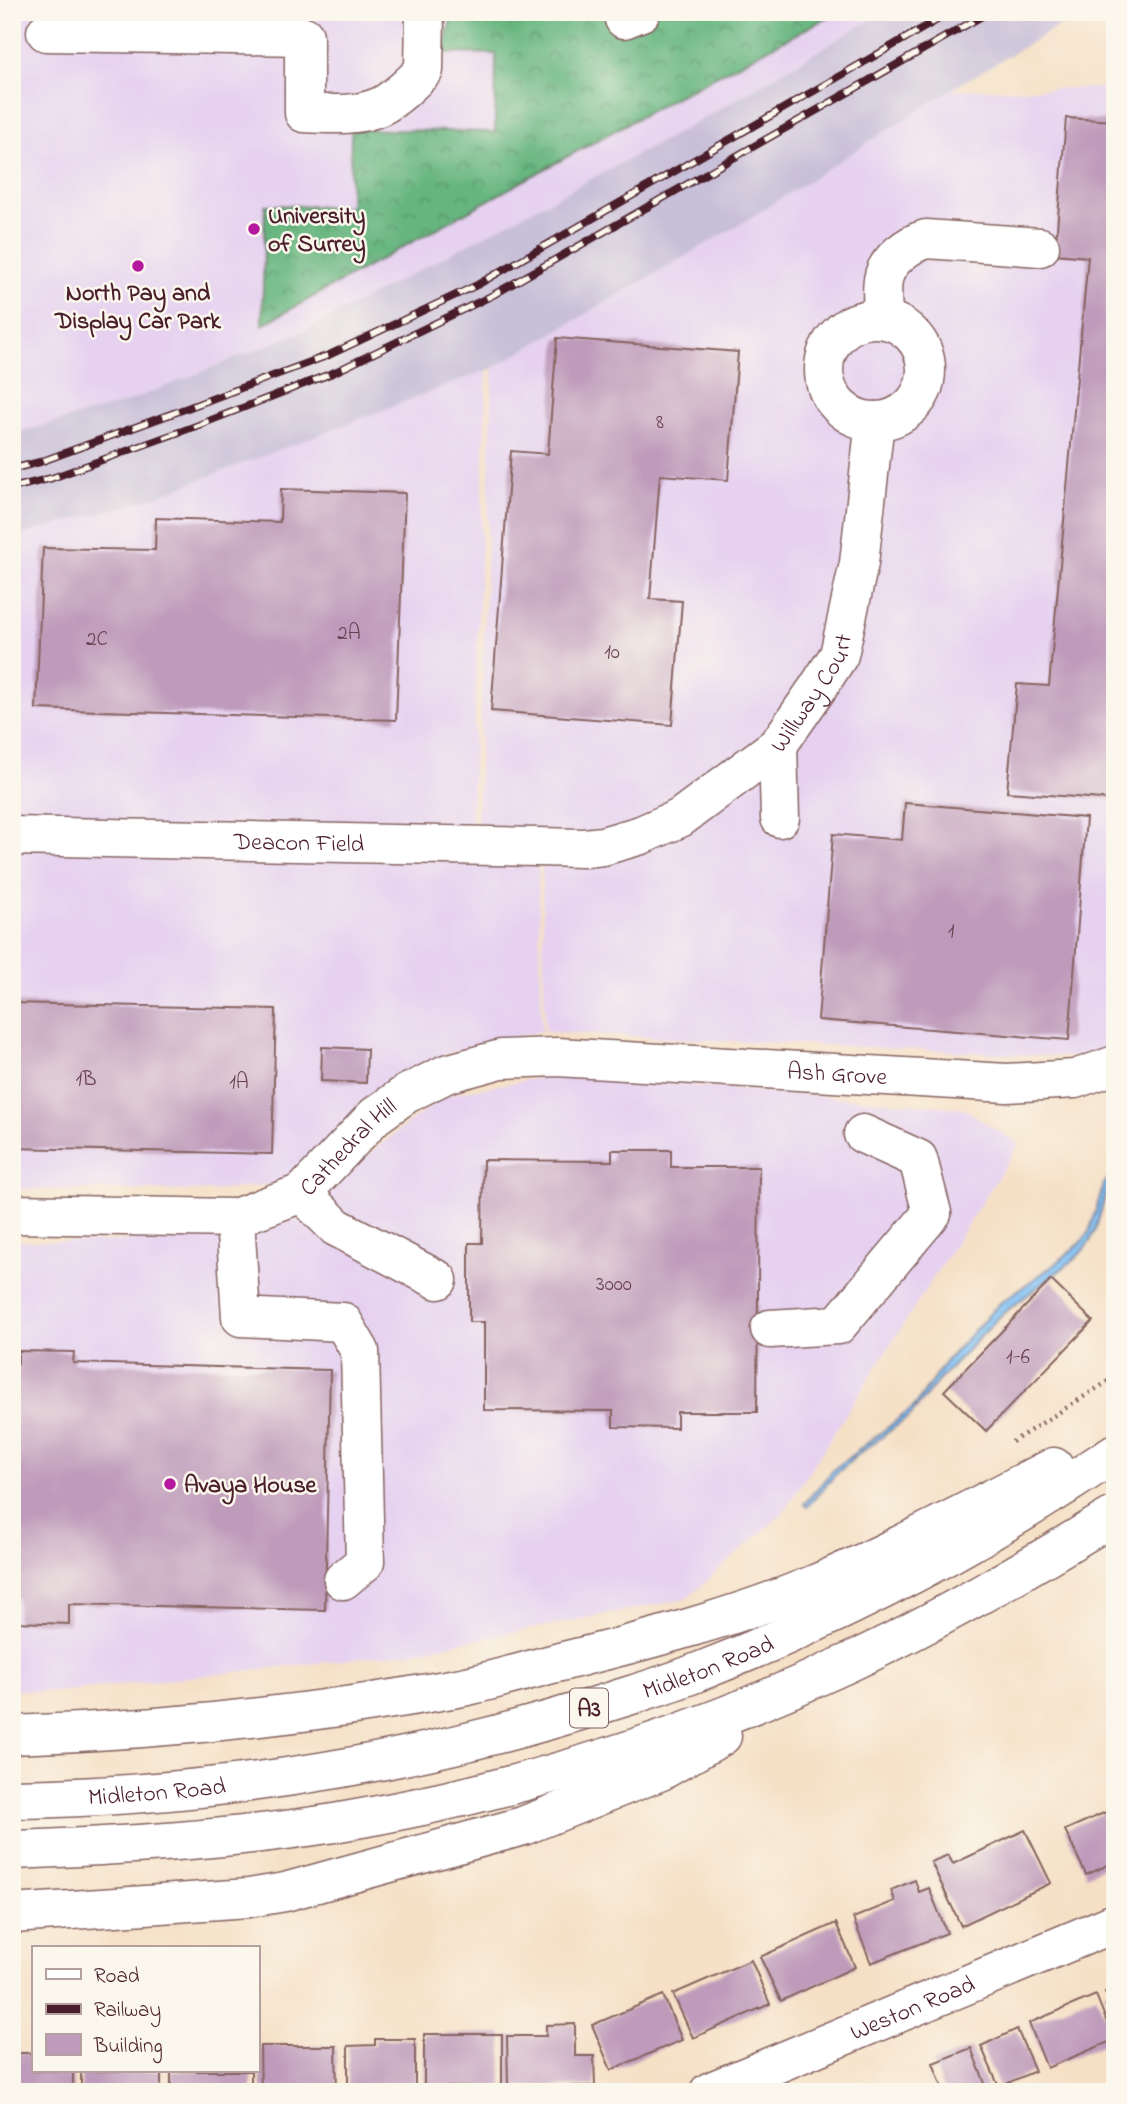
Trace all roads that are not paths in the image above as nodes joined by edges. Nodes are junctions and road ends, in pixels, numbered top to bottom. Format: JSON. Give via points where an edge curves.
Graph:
{"nodes":[{"id":1,"x":425,"y":12,"type":"edge"},
{"id":2,"x":46,"y":32,"type":"dead end"},
{"id":3,"x":1040,"y":247,"type":"dead end"},
{"id":4,"x":883,"y":319,"type":"junction"},
{"id":5,"x":875,"y":421,"type":"junction"},
{"id":6,"x":778,"y":745,"type":"junction"},
{"id":7,"x":780,"y":818,"type":"dead end"},
{"id":8,"x":12,"y":836,"type":"edge"},
{"id":9,"x":584,"y":848,"type":"joint"},
{"id":10,"x":557,"y":1057,"type":"joint"},
{"id":11,"x":1115,"y":1065,"type":"edge"},
{"id":12,"x":863,"y":1133,"type":"dead end"},
{"id":13,"x":302,"y":1193,"type":"junction"},
{"id":14,"x":12,"y":1214,"type":"edge"},
{"id":15,"x":235,"y":1218,"type":"junction"},
{"id":16,"x":438,"y":1280,"type":"dead end"},
{"id":17,"x":770,"y":1329,"type":"dead end"},
{"id":18,"x":1115,"y":1437,"type":"edge"},
{"id":19,"x":1115,"y":1453,"type":"edge"},
{"id":20,"x":1115,"y":1515,"type":"edge"},
{"id":21,"x":343,"y":1580,"type":"dead end"},
{"id":22,"x":848,"y":1663,"type":"junction"},
{"id":23,"x":12,"y":1735,"type":"edge"},
{"id":24,"x":12,"y":1799,"type":"edge"},
{"id":25,"x":12,"y":1850,"type":"edge"},
{"id":26,"x":12,"y":1913,"type":"edge"},
{"id":27,"x":1115,"y":1923,"type":"edge"},
{"id":28,"x":709,"y":2092,"type":"edge"}],
"edges":[{"from":1,"to":2,"type":"main road","via":[[424,70],[381,106],[346,114],[304,113],[304,36]]},
{"from":3,"to":4,"type":"main road","via":[[926,239],[912,243],[883,276]]},
{"from":4,"to":5,"type":"main road","via":[[909,331],[921,345],[927,362],[926,380],[908,410]]},
{"from":4,"to":5,"type":"main road","via":[[860,320],[834,338],[824,369],[833,399],[859,419]]},
{"from":5,"to":6,"type":"main road","name":"Willway Court","via":[[859,563],[839,655]]},
{"from":6,"to":7,"type":"main road"},
{"from":6,"to":9,"type":"main road","name":"Willway Court","via":[[680,818],[641,835]]},
{"from":8,"to":9,"type":"main road","name":"Deacon Field"},
{"from":10,"to":11,"type":"main road","name":"Ash Grove","via":[[1007,1083],[1075,1079]]},
{"from":10,"to":13,"type":"main road","name":"Cathedral Hill","via":[[501,1059],[446,1074],[406,1094],[376,1116]]},
{"from":12,"to":17,"type":"main road","via":[[918,1159],[932,1213],[838,1325]]},
{"from":13,"to":15,"type":"main road","name":"Cathedral Hill"},
{"from":13,"to":16,"type":"main road","via":[[336,1227]]},
{"from":14,"to":15,"type":"main road","name":"Cathedral Hill"},
{"from":15,"to":21,"type":"main road","via":[[241,1317],[343,1322],[360,1351],[365,1562]]},
{"from":18,"to":23,"type":"main road","via":[[808,1587],[662,1637],[459,1687],[308,1712],[99,1732]]},
{"from":19,"to":24,"type":"main road","name":"Midleton Road","number":"A3","via":[[964,1547],[830,1616],[690,1675],[568,1715],[434,1750],[297,1776],[147,1792]]},
{"from":20,"to":22,"type":"main road","name":"Midleton Road","number":"A3","via":[[942,1616]]},
{"from":22,"to":25,"type":"main road","name":"Midleton Road","number":"A3","via":[[646,1744],[506,1787],[411,1809],[251,1834]]},
{"from":22,"to":26,"type":"main road","via":[[661,1771],[523,1826],[273,1894]]},
{"from":27,"to":28,"type":"main road","name":"Weston Road"}]}
